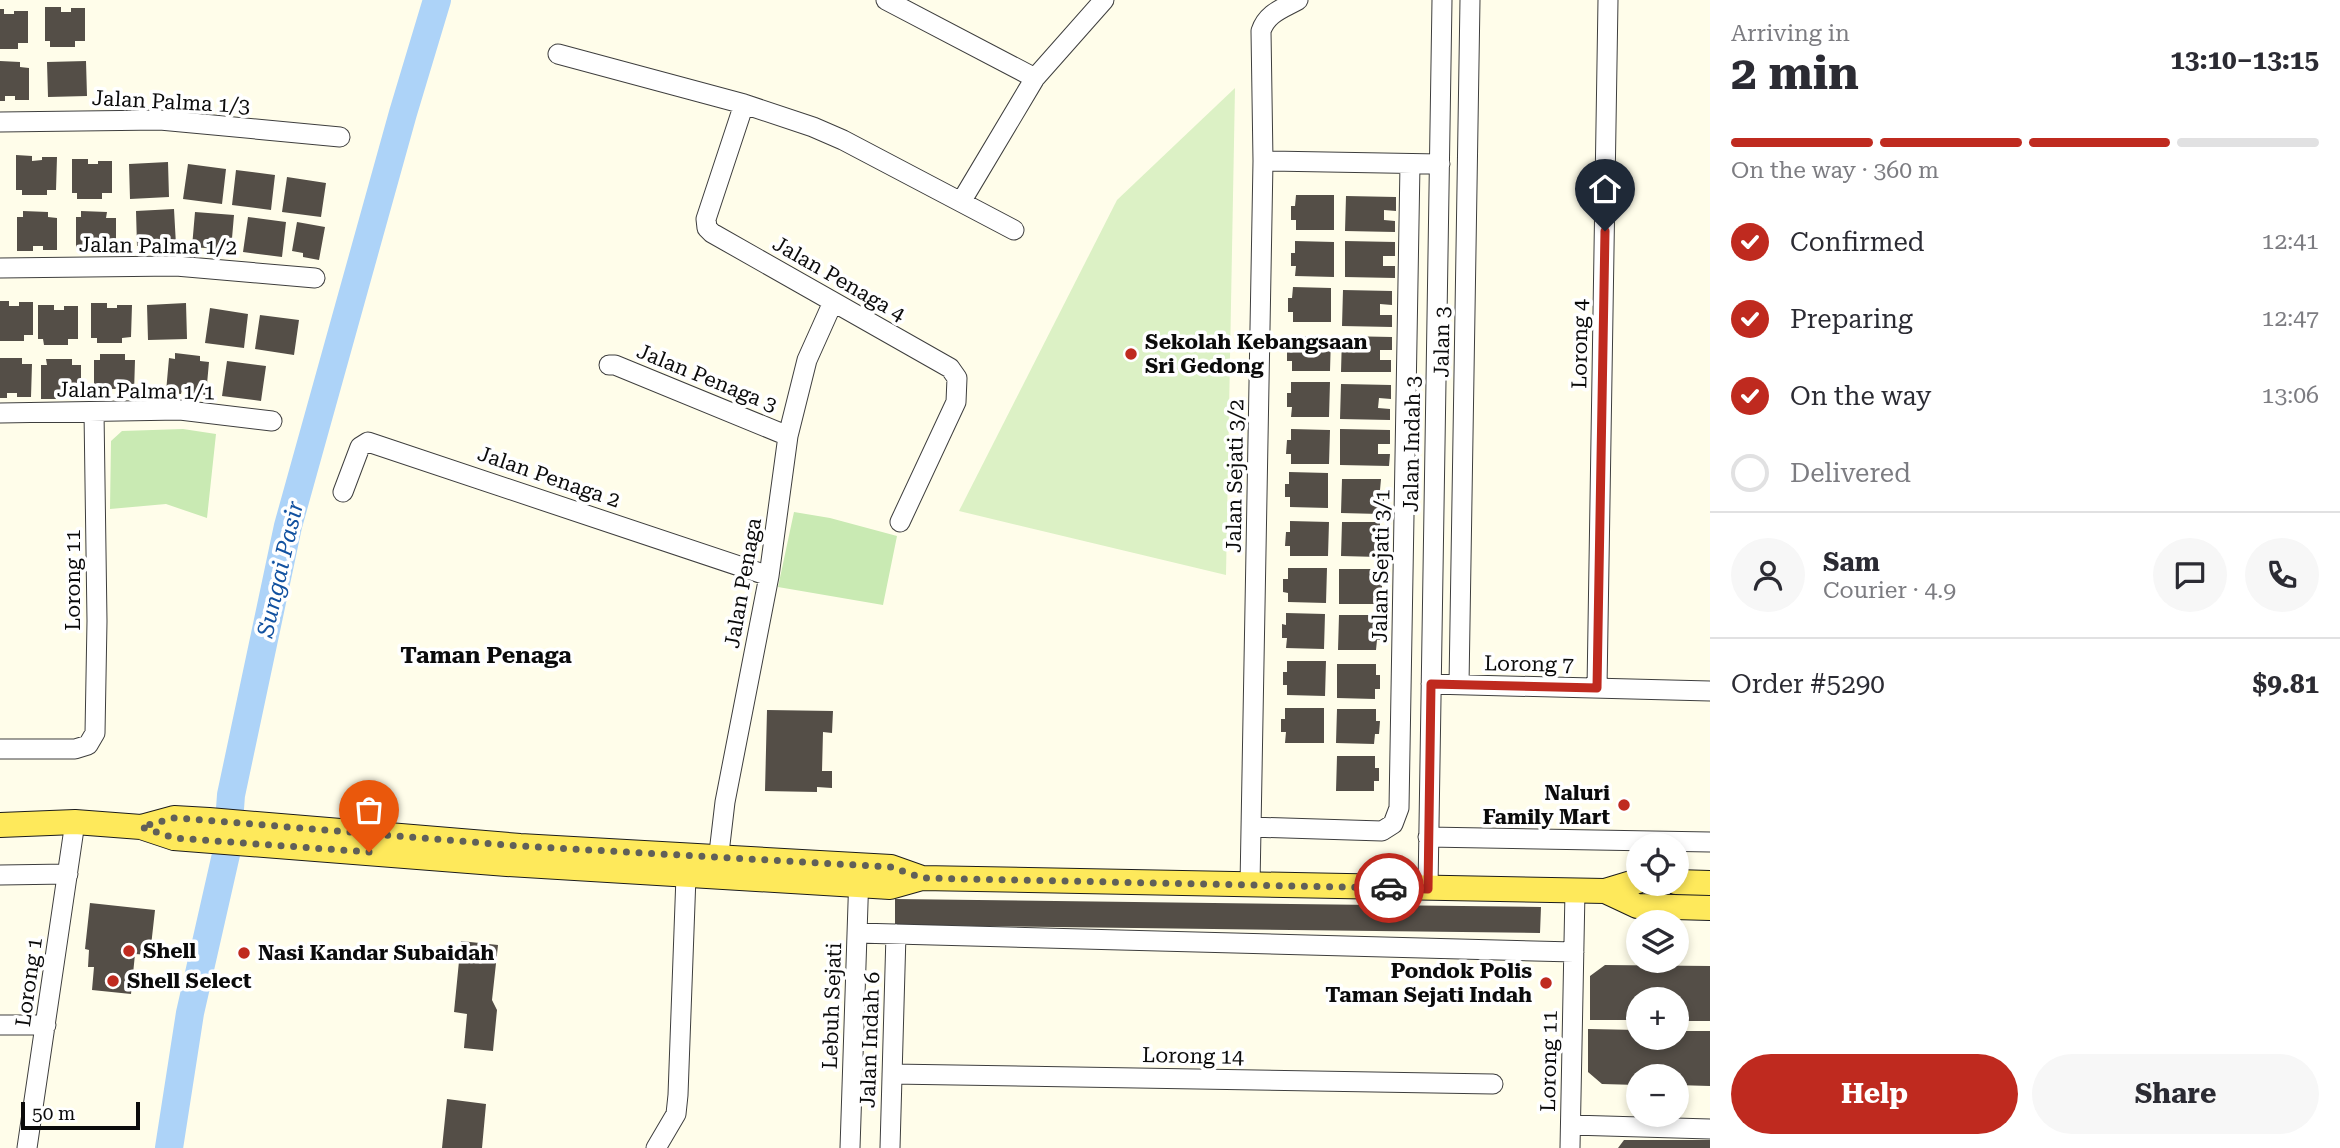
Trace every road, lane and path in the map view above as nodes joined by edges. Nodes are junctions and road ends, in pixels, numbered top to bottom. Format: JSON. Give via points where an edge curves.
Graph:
{"nodes":[{"id":1,"x":886,"y":0,"type":"edge"},
{"id":2,"x":1104,"y":0,"type":"edge"},
{"id":3,"x":1298,"y":0,"type":"edge"},
{"id":4,"x":1442,"y":0,"type":"edge"},
{"id":5,"x":1470,"y":0,"type":"edge"},
{"id":6,"x":1608,"y":0,"type":"edge"},
{"id":7,"x":558,"y":54,"type":"dead end"},
{"id":8,"x":1035,"y":78,"type":"junction"},
{"id":9,"x":744,"y":104,"type":"junction"},
{"id":10,"x":0,"y":122,"type":"edge"},
{"id":11,"x":340,"y":137,"type":"dead end"},
{"id":12,"x":1263,"y":161,"type":"junction"},
{"id":13,"x":1410,"y":164,"type":"junction"},
{"id":14,"x":1440,"y":164,"type":"junction"},
{"id":15,"x":961,"y":202,"type":"junction"},
{"id":16,"x":1014,"y":230,"type":"dead end"},
{"id":17,"x":0,"y":268,"type":"edge"},
{"id":18,"x":315,"y":278,"type":"dead end"},
{"id":19,"x":833,"y":302,"type":"junction"},
{"id":20,"x":609,"y":365,"type":"dead end"},
{"id":21,"x":94,"y":412,"type":"junction"},
{"id":22,"x":0,"y":413,"type":"edge"},
{"id":23,"x":272,"y":421,"type":"dead end"},
{"id":24,"x":788,"y":436,"type":"junction"},
{"id":25,"x":343,"y":492,"type":"dead end"},
{"id":26,"x":900,"y":522,"type":"dead end"},
{"id":27,"x":769,"y":576,"type":"junction"},
{"id":28,"x":1431,"y":684,"type":"junction"},
{"id":29,"x":1459,"y":685,"type":"junction"},
{"id":30,"x":1597,"y":688,"type":"junction"},
{"id":31,"x":1710,"y":691,"type":"edge"},
{"id":32,"x":0,"y":749,"type":"edge"},
{"id":33,"x":75,"y":822,"type":"junction"},
{"id":34,"x":0,"y":825,"type":"edge"},
{"id":35,"x":141,"y":827,"type":"junction"},
{"id":36,"x":1251,"y":827,"type":"junction"},
{"id":37,"x":208,"y":830,"type":"junction"},
{"id":38,"x":248,"y":833,"type":"junction"},
{"id":39,"x":1428,"y":837,"type":"junction"},
{"id":40,"x":1710,"y":842,"type":"edge"},
{"id":41,"x":717,"y":868,"type":"junction"},
{"id":42,"x":68,"y":874,"type":"junction"},
{"id":43,"x":0,"y":875,"type":"edge"},
{"id":44,"x":859,"y":875,"type":"junction"},
{"id":45,"x":685,"y":876,"type":"junction"},
{"id":46,"x":1689,"y":882,"type":"edge"},
{"id":47,"x":1710,"y":883,"type":"edge"},
{"id":48,"x":1250,"y":885,"type":"junction"},
{"id":49,"x":1626,"y":885,"type":"edge"},
{"id":50,"x":1428,"y":889,"type":"junction"},
{"id":51,"x":1575,"y":891,"type":"junction"},
{"id":52,"x":1605,"y":891,"type":"junction"},
{"id":53,"x":1710,"y":908,"type":"edge"},
{"id":54,"x":857,"y":933,"type":"junction"},
{"id":55,"x":895,"y":934,"type":"junction"},
{"id":56,"x":1574,"y":952,"type":"junction"},
{"id":57,"x":0,"y":1025,"type":"edge"},
{"id":58,"x":46,"y":1025,"type":"junction"},
{"id":59,"x":892,"y":1074,"type":"junction"},
{"id":60,"x":1493,"y":1084,"type":"dead end"},
{"id":61,"x":1571,"y":1125,"type":"junction"},
{"id":62,"x":1710,"y":1129,"type":"edge"},
{"id":63,"x":27,"y":1148,"type":"edge"},
{"id":64,"x":656,"y":1148,"type":"edge"},
{"id":65,"x":850,"y":1148,"type":"edge"},
{"id":66,"x":890,"y":1148,"type":"edge"},
{"id":67,"x":1570,"y":1148,"type":"edge"}],
"edges":[{"from":1,"to":8,"type":"street"},
{"from":2,"to":8,"type":"street"},
{"from":3,"to":12,"type":"street","name":"Jalan Sejati 3/2","via":[[1272,14],[1261,32]]},
{"from":4,"to":14,"type":"street","name":"Jalan Indah 3"},
{"from":5,"to":29,"type":"street","name":"Jalan 3"},
{"from":6,"to":30,"type":"street","name":"Lorong 4"},
{"from":7,"to":9,"type":"street"},
{"from":8,"to":15,"type":"street"},
{"from":9,"to":15,"type":"street","via":[[823,131]]},
{"from":9,"to":19,"type":"street","name":"Jalan Penaga 4","via":[[706,219],[707,228]]},
{"from":10,"to":11,"type":"street","name":"Jalan Palma 1/3","via":[[160,120]]},
{"from":12,"to":13,"type":"street"},
{"from":12,"to":36,"type":"street","name":"Jalan Sejati 3/2"},
{"from":13,"to":14,"type":"street"},
{"from":13,"to":36,"type":"street","name":"Jalan Sejati 3/1","via":[[1399,808],[1393,824],[1382,831]]},
{"from":14,"to":28,"type":"street","name":"Jalan Indah 3"},
{"from":15,"to":16,"type":"street"},
{"from":17,"to":18,"type":"street","name":"Jalan Palma 1/2","via":[[176,266]]},
{"from":19,"to":24,"type":"street","name":"Jalan Penaga","via":[[807,360]]},
{"from":19,"to":26,"type":"street","name":"Jalan Penaga 4","via":[[950,368],[957,378],[956,402]]},
{"from":20,"to":24,"type":"street","name":"Jalan Penaga 3"},
{"from":21,"to":22,"type":"street","name":"Jalan Palma 1/1"},
{"from":21,"to":23,"type":"street","name":"Jalan Palma 1/1","via":[[180,410]]},
{"from":21,"to":32,"type":"street","name":"Lorong 11","via":[[95,733],[88,745],[75,749]]},
{"from":24,"to":27,"type":"street","name":"Jalan Penaga"},
{"from":25,"to":27,"type":"street","name":"Jalan Penaga 2","via":[[360,447],[369,442]]},
{"from":27,"to":41,"type":"street","name":"Jalan Penaga","via":[[724,802]]},
{"from":28,"to":29,"type":"street","name":"Lorong 7"},
{"from":28,"to":39,"type":"street","name":"Jalan Indah 3"},
{"from":29,"to":30,"type":"street","name":"Lorong 7"},
{"from":30,"to":31,"type":"street","name":"Lorong 7"},
{"from":33,"to":34,"type":"main road"},
{"from":33,"to":35,"type":"main road"},
{"from":33,"to":42,"type":"street","name":"Lorong 1"},
{"from":35,"to":37,"type":"main road","via":[[174,838]]},
{"from":35,"to":37,"type":"main road","via":[[174,818]]},
{"from":36,"to":48,"type":"street","name":"Jalan Sejati 3/2"},
{"from":37,"to":38,"type":"main road"},
{"from":38,"to":41,"type":"main road","via":[[520,846]]},
{"from":38,"to":45,"type":"main road"},
{"from":39,"to":40,"type":"street"},
{"from":39,"to":50,"type":"street","name":"Jalan Indah 3"},
{"from":41,"to":44,"type":"main road"},
{"from":41,"to":45,"type":"main road"},
{"from":42,"to":43,"type":"street"},
{"from":42,"to":58,"type":"street","name":"Lorong 1"},
{"from":44,"to":48,"type":"main road","via":[[891,867],[922,878]]},
{"from":44,"to":54,"type":"street","name":"Lebuh Sejati"},
{"from":45,"to":64,"type":"street","via":[[678,1096],[676,1114]]},
{"from":46,"to":47,"type":"main road"},
{"from":48,"to":50,"type":"main road"},
{"from":49,"to":52,"type":"main road"},
{"from":50,"to":51,"type":"main road"},
{"from":51,"to":52,"type":"main road"},
{"from":51,"to":56,"type":"street","name":"Lorong 11"},
{"from":52,"to":53,"type":"main road","via":[[1637,906]]},
{"from":54,"to":55,"type":"street"},
{"from":54,"to":65,"type":"street","name":"Lebuh Sejati"},
{"from":55,"to":56,"type":"street"},
{"from":55,"to":59,"type":"street","name":"Jalan Indah 6"},
{"from":56,"to":61,"type":"street","name":"Lorong 11"},
{"from":57,"to":58,"type":"street"},
{"from":58,"to":63,"type":"street","name":"Lorong 1"},
{"from":59,"to":60,"type":"street","name":"Lorong 14"},
{"from":59,"to":66,"type":"street","name":"Jalan Indah 6"},
{"from":61,"to":62,"type":"street"},
{"from":61,"to":67,"type":"street","name":"Lorong 11"}]}
